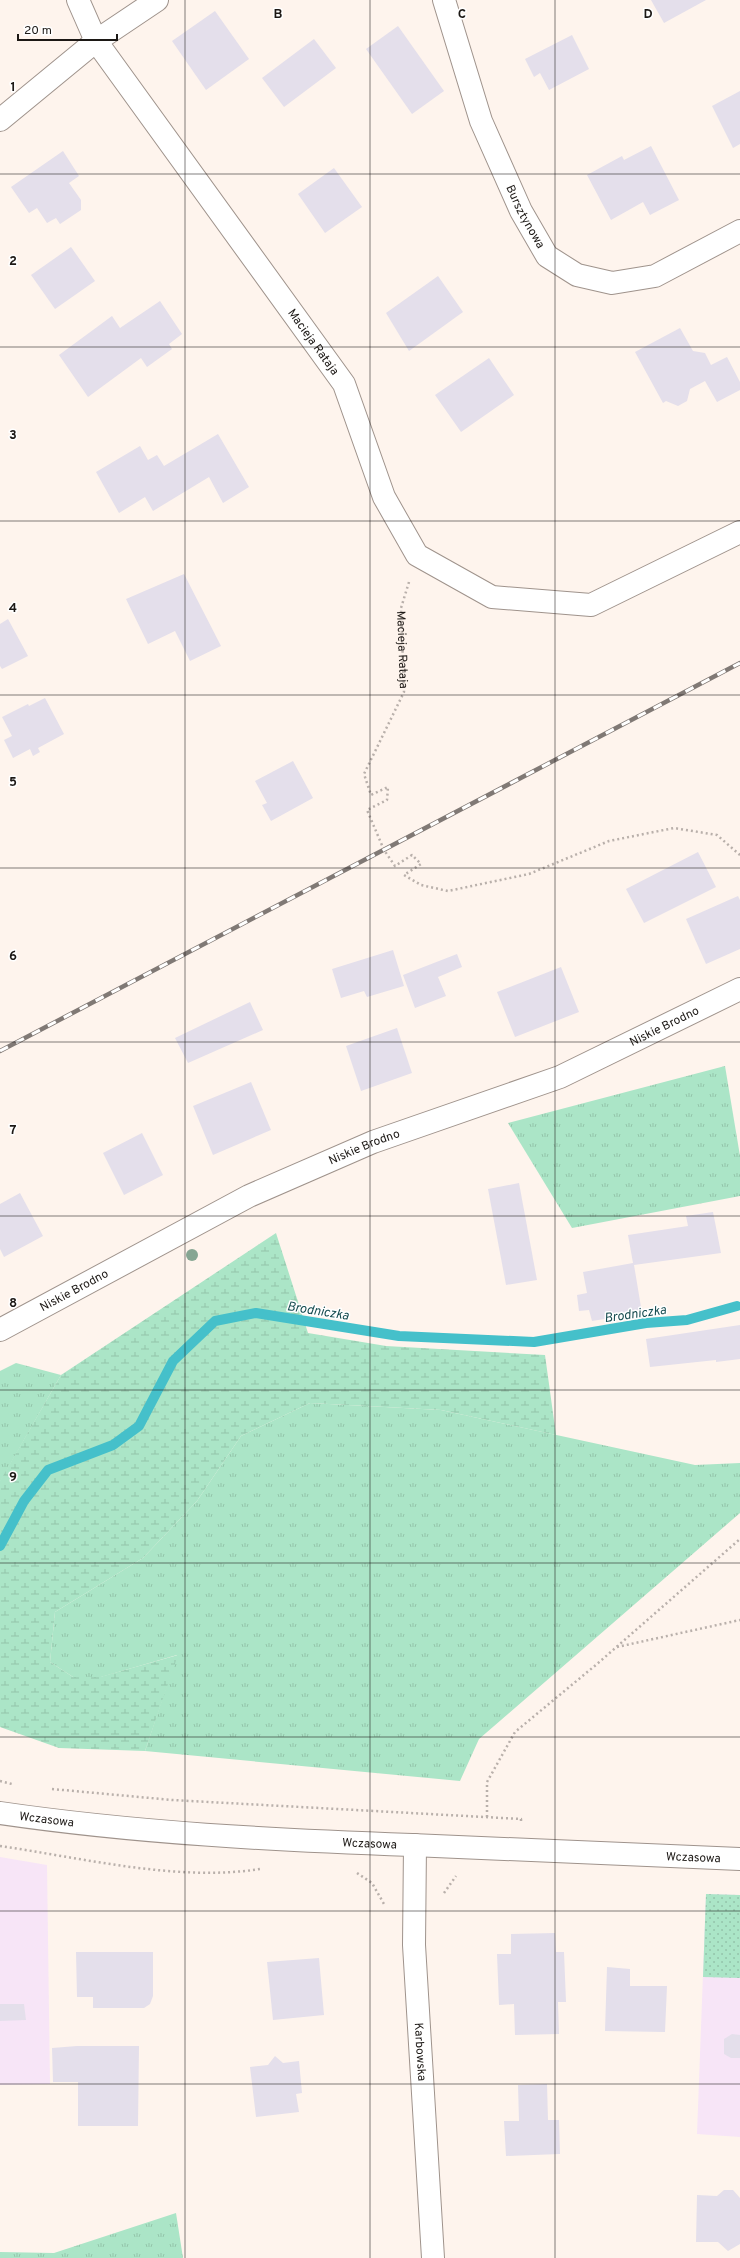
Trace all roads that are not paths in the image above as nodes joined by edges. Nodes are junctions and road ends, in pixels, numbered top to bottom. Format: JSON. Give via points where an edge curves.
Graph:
{"nodes":[{"id":1,"x":78,"y":0,"type":"edge"},
{"id":2,"x":157,"y":0,"type":"edge"},
{"id":3,"x":444,"y":0,"type":"edge"},
{"id":4,"x":96,"y":41,"type":"junction"},
{"id":5,"x":0,"y":120,"type":"edge"},
{"id":6,"x":740,"y":231,"type":"edge"},
{"id":7,"x":740,"y":532,"type":"edge"},
{"id":8,"x":740,"y":989,"type":"edge"},
{"id":9,"x":0,"y":1330,"type":"edge"},
{"id":10,"x":0,"y":1813,"type":"edge"},
{"id":11,"x":415,"y":1845,"type":"junction"},
{"id":12,"x":740,"y":1859,"type":"edge"},
{"id":13,"x":433,"y":2258,"type":"edge"}],
"edges":[{"from":1,"to":4,"type":"street","name":"Macieja Rataja"},
{"from":2,"to":4,"type":"street"},
{"from":3,"to":6,"type":"street","name":"Bursztynowa","via":[[481,121],[521,211],[547,256],[577,275],[612,283],[655,276]]},
{"from":4,"to":5,"type":"street"},
{"from":4,"to":7,"type":"street","name":"Macieja Rataja","via":[[344,384],[384,497],[418,555],[492,596],[591,604]]},
{"from":8,"to":9,"type":"street","name":"Niskie Brodno","via":[[560,1077],[373,1142],[249,1196]]},
{"from":10,"to":11,"type":"street","name":"Wczasowa","via":[[150,1831]]},
{"from":11,"to":12,"type":"street","name":"Wczasowa"},
{"from":11,"to":13,"type":"street","name":"Karbowska","via":[[414,1945]]}]}
